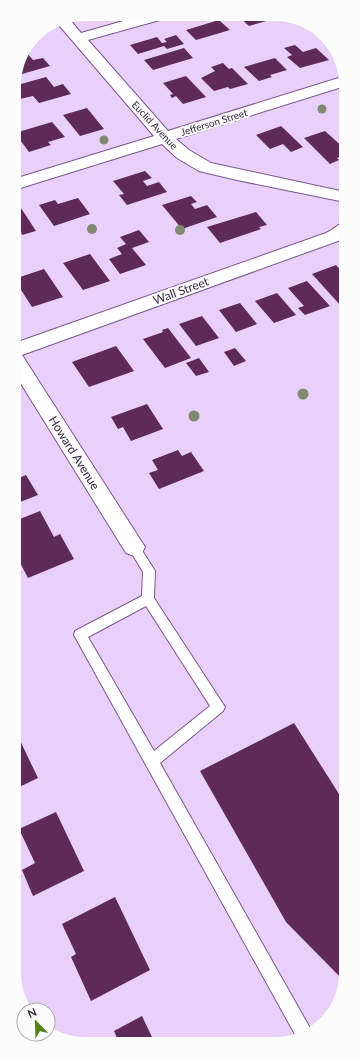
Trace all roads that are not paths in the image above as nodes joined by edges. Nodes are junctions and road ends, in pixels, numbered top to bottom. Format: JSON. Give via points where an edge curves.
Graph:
{"nodes":[{"id":1,"x":138,"y":21,"type":"edge"},
{"id":2,"x":66,"y":24,"type":"edge"},
{"id":3,"x":78,"y":38,"type":"junction"},
{"id":4,"x":339,"y":83,"type":"edge"},
{"id":5,"x":165,"y":138,"type":"junction"},
{"id":6,"x":21,"y":183,"type":"edge"},
{"id":7,"x":339,"y":196,"type":"edge"},
{"id":8,"x":339,"y":234,"type":"edge"},
{"id":9,"x":21,"y":348,"type":"edge"},
{"id":10,"x":21,"y":370,"type":"edge"},
{"id":11,"x":134,"y":547,"type":"joint"},
{"id":12,"x":148,"y":599,"type":"junction"},
{"id":13,"x":152,"y":761,"type":"junction"},
{"id":14,"x":302,"y":1031,"type":"edge"}],
"edges":[{"from":1,"to":3,"type":"street"},
{"from":2,"to":3,"type":"street","name":"Euclid Avenue"},
{"from":3,"to":5,"type":"street","name":"Euclid Avenue"},
{"from":4,"to":5,"type":"street","name":"Jefferson Street"},
{"from":5,"to":6,"type":"street","name":"Jefferson Street"},
{"from":5,"to":7,"type":"street","name":"Euclid Avenue","via":[[183,154],[204,167]]},
{"from":8,"to":9,"type":"street","name":"Wall Street"},
{"from":10,"to":11,"type":"street","name":"Howard Avenue"},
{"from":11,"to":12,"type":"lane","via":[[149,571]]},
{"from":12,"to":13,"type":"lane","via":[[218,707]]},
{"from":12,"to":13,"type":"lane","via":[[80,635]]},
{"from":13,"to":14,"type":"lane"}]}
